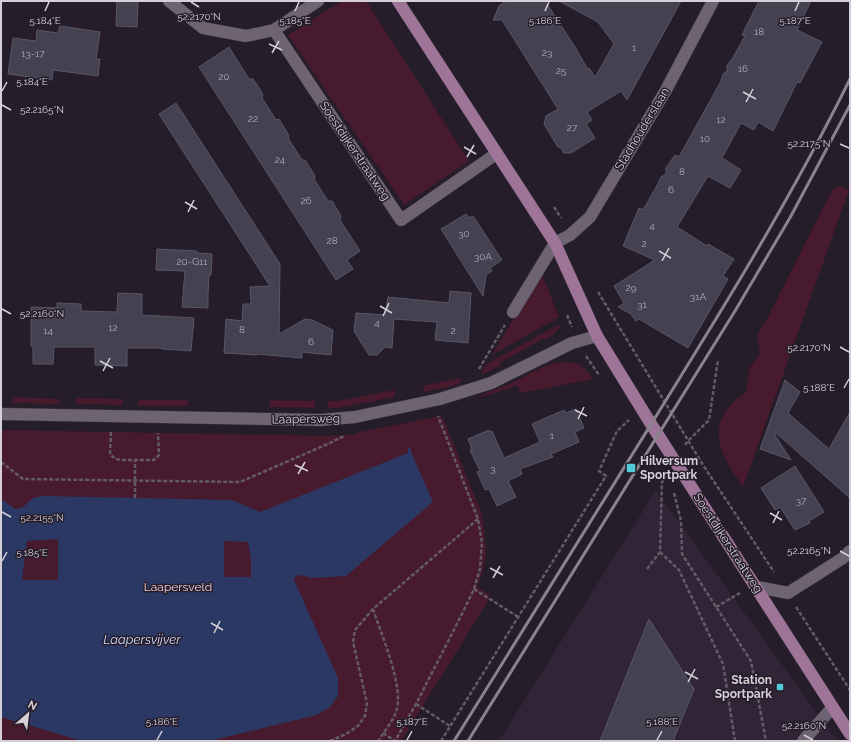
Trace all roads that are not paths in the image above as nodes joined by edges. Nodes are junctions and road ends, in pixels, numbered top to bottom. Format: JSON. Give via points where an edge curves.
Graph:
{"nodes":[{"id":1,"x":169,"y":1,"type":"edge"},
{"id":2,"x":318,"y":1,"type":"edge"},
{"id":3,"x":398,"y":1,"type":"edge"},
{"id":4,"x":713,"y":1,"type":"edge"},
{"id":5,"x":274,"y":30,"type":"junction"},
{"id":6,"x":496,"y":154,"type":"junction"},
{"id":7,"x":555,"y":243,"type":"junction"},
{"id":8,"x":513,"y":312,"type":"road end"},
{"id":9,"x":597,"y":336,"type":"junction"},
{"id":10,"x":1,"y":414,"type":"edge"},
{"id":11,"x":850,"y":551,"type":"edge"},
{"id":12,"x":757,"y":587,"type":"junction"},
{"id":13,"x":832,"y":708,"type":"junction"},
{"id":14,"x":850,"y":734,"type":"edge"},
{"id":15,"x":803,"y":741,"type":"edge"}],
"edges":[{"from":1,"to":5,"type":"street","via":[[203,28],[246,36]]},
{"from":2,"to":5,"type":"street"},
{"from":3,"to":6,"type":"main road","name":"Soestdijkerstraatweg"},
{"from":4,"to":7,"type":"street","name":"Stadhouderslaan","via":[[666,90],[590,217],[570,235]]},
{"from":5,"to":6,"type":"street","name":"Soestdijkerstraatweg","via":[[402,220]]},
{"from":6,"to":7,"type":"main road","name":"Soestdijkerstraatweg"},
{"from":7,"to":8,"type":"street"},
{"from":7,"to":9,"type":"main road","name":"Soestdijkerstraatweg"},
{"from":9,"to":10,"type":"street","name":"Laapersweg","via":[[572,343],[491,383],[465,392],[355,417],[321,420]]},
{"from":9,"to":12,"type":"main road","name":"Soestdijkerstraatweg"},
{"from":11,"to":12,"type":"street","via":[[788,594]]},
{"from":12,"to":13,"type":"main road","name":"Soestdijkerstraatweg"},
{"from":13,"to":14,"type":"main road","name":"Soestdijkerstraatweg"},
{"from":13,"to":15,"type":"street"}]}
